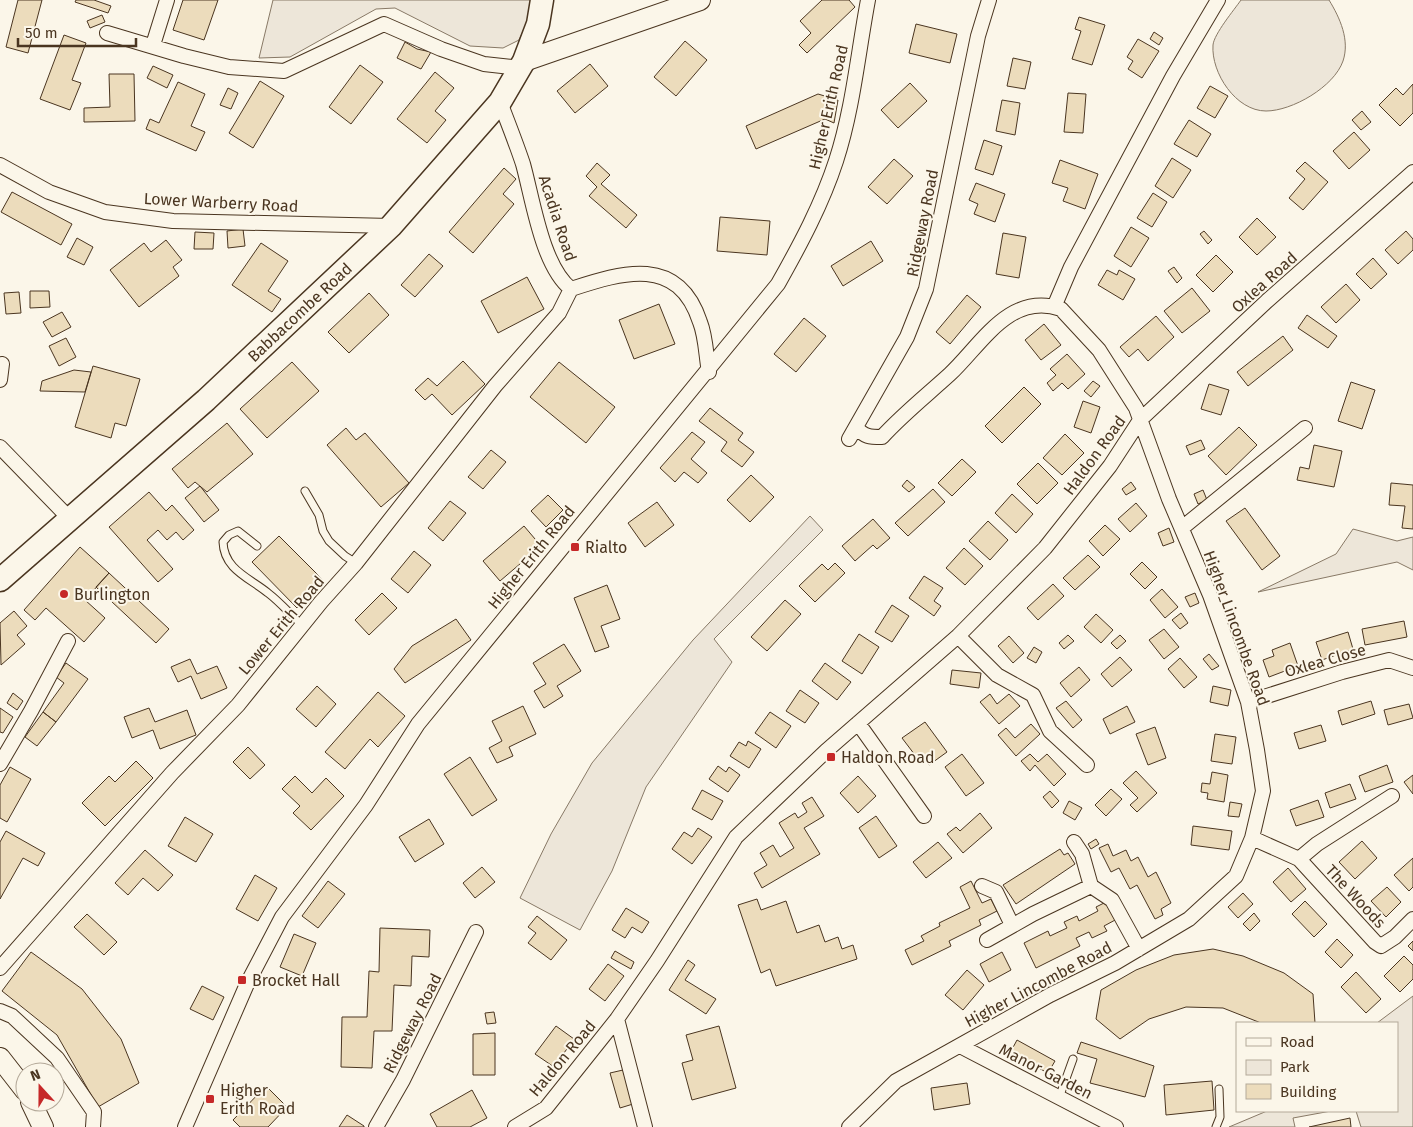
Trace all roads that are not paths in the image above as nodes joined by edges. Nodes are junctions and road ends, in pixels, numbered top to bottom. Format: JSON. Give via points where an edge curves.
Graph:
{"nodes":[{"id":1,"x":167,"y":0,"type":"edge"},
{"id":2,"x":542,"y":0,"type":"edge"},
{"id":3,"x":700,"y":0,"type":"edge"},
{"id":4,"x":868,"y":0,"type":"edge"},
{"id":5,"x":989,"y":0,"type":"edge"},
{"id":6,"x":1218,"y":0,"type":"edge"},
{"id":7,"x":107,"y":33,"type":"dead end"},
{"id":8,"x":153,"y":46,"type":"junction"},
{"id":9,"x":522,"y":64,"type":"junction"},
{"id":10,"x":500,"y":102,"type":"junction"},
{"id":11,"x":0,"y":164,"type":"edge"},
{"id":12,"x":1413,"y":172,"type":"edge"},
{"id":13,"x":391,"y":226,"type":"junction"},
{"id":14,"x":571,"y":289,"type":"junction"},
{"id":15,"x":1054,"y":306,"type":"junction"},
{"id":16,"x":2,"y":364,"type":"dead end"},
{"id":17,"x":709,"y":372,"type":"junction"},
{"id":18,"x":0,"y":380,"type":"edge"},
{"id":19,"x":1140,"y":420,"type":"junction"},
{"id":20,"x":1305,"y":428,"type":"dead end"},
{"id":21,"x":0,"y":447,"type":"edge"},
{"id":22,"x":305,"y":491,"type":"dead end"},
{"id":23,"x":69,"y":518,"type":"junction"},
{"id":24,"x":1182,"y":528,"type":"junction"},
{"id":25,"x":257,"y":546,"type":"dead end"},
{"id":26,"x":356,"y":563,"type":"junction"},
{"id":27,"x":0,"y":580,"type":"edge"},
{"id":28,"x":302,"y":625,"type":"junction"},
{"id":29,"x":958,"y":636,"type":"junction"},
{"id":30,"x":68,"y":641,"type":"dead end"},
{"id":31,"x":1413,"y":668,"type":"edge"},
{"id":32,"x":1248,"y":702,"type":"junction"},
{"id":33,"x":858,"y":723,"type":"junction"},
{"id":34,"x":0,"y":764,"type":"edge"},
{"id":35,"x":1087,"y":765,"type":"dead end"},
{"id":36,"x":1392,"y":796,"type":"dead end"},
{"id":37,"x":924,"y":816,"type":"dead end"},
{"id":38,"x":1252,"y":838,"type":"junction"},
{"id":39,"x":1074,"y":842,"type":"dead end"},
{"id":40,"x":1299,"y":859,"type":"junction"},
{"id":41,"x":982,"y":886,"type":"dead end"},
{"id":42,"x":1091,"y":886,"type":"junction"},
{"id":43,"x":1413,"y":919,"type":"edge"},
{"id":44,"x":1012,"y":925,"type":"junction"},
{"id":45,"x":476,"y":932,"type":"dead end"},
{"id":46,"x":987,"y":940,"type":"dead end"},
{"id":47,"x":1138,"y":949,"type":"junction"},
{"id":48,"x":0,"y":968,"type":"edge"},
{"id":49,"x":0,"y":1011,"type":"edge"},
{"id":50,"x":617,"y":1019,"type":"junction"},
{"id":51,"x":960,"y":1046,"type":"junction"},
{"id":52,"x":0,"y":1058,"type":"edge"},
{"id":53,"x":1073,"y":1059,"type":"dead end"},
{"id":54,"x":15,"y":1077,"type":"edge"},
{"id":55,"x":1219,"y":1089,"type":"dead end"},
{"id":56,"x":1059,"y":1098,"type":"junction"},
{"id":57,"x":36,"y":1112,"type":"edge"},
{"id":58,"x":43,"y":1127,"type":"edge"},
{"id":59,"x":93,"y":1127,"type":"edge"},
{"id":60,"x":184,"y":1127,"type":"edge"},
{"id":61,"x":376,"y":1127,"type":"edge"},
{"id":62,"x":515,"y":1127,"type":"edge"},
{"id":63,"x":645,"y":1127,"type":"edge"},
{"id":64,"x":849,"y":1127,"type":"edge"},
{"id":65,"x":1116,"y":1127,"type":"edge"},
{"id":66,"x":1216,"y":1127,"type":"edge"}],
"edges":[{"from":1,"to":8,"type":"street"},
{"from":2,"to":9,"type":"main road","name":"Babbacombe Road","via":[[538,24]]},
{"from":3,"to":9,"type":"street"},
{"from":4,"to":17,"type":"street","name":"Higher Erith Road","via":[[837,159],[814,216],[778,284]]},
{"from":5,"to":15,"type":"street","name":"Ridgeway Road","via":[[978,36],[926,290],[907,337],[853,433],[882,437],[1006,316],[1032,305]]},
{"from":6,"to":15,"type":"street","via":[[1208,12],[1164,92],[1071,267]]},
{"from":7,"to":8,"type":"street"},
{"from":8,"to":9,"type":"street","via":[[229,67],[284,70],[384,24],[484,64]]},
{"from":9,"to":10,"type":"main road","name":"Babbacombe Road"},
{"from":10,"to":13,"type":"main road","name":"Babbacombe Road"},
{"from":10,"to":14,"type":"street","name":"Acadia Road","via":[[522,162],[543,239],[558,275]]},
{"from":11,"to":13,"type":"street","name":"Lower Warberry Road","via":[[49,192],[105,212],[173,221]]},
{"from":12,"to":19,"type":"street","name":"Oxlea Road","via":[[1267,301]]},
{"from":13,"to":23,"type":"main road","name":"Babbacombe Road","via":[[206,400]]},
{"from":14,"to":17,"type":"street","via":[[623,274],[650,273],[667,279],[683,290],[701,323]]},
{"from":14,"to":26,"type":"street","name":"Lower Erith Road","via":[[559,313],[495,386]]},
{"from":15,"to":19,"type":"street","name":"Higher Lincombe Road","via":[[1061,309],[1099,350],[1136,408]]},
{"from":16,"to":18,"type":"street"},
{"from":17,"to":60,"type":"street","name":"Higher Erith Road","via":[[418,724],[366,805],[282,917],[247,984]]},
{"from":19,"to":24,"type":"street","name":"Higher Lincombe Road"},
{"from":19,"to":29,"type":"street","name":"Haldon Road","via":[[1110,466],[1045,548]]},
{"from":20,"to":24,"type":"street"},
{"from":21,"to":23,"type":"street"},
{"from":22,"to":26,"type":"lane","via":[[329,541]]},
{"from":23,"to":27,"type":"main road","name":"Babbacombe Road"},
{"from":24,"to":32,"type":"street","name":"Higher Lincombe Road"},
{"from":25,"to":28,"type":"lane","via":[[238,532],[229,534],[223,542],[240,575],[267,592]]},
{"from":26,"to":28,"type":"street","name":"Lower Erith Road"},
{"from":28,"to":48,"type":"street","name":"Lower Erith Road","via":[[238,705],[172,773]]},
{"from":29,"to":33,"type":"street","name":"Haldon Road"},
{"from":29,"to":35,"type":"street","via":[[997,675],[1033,695],[1050,731]]},
{"from":30,"to":34,"type":"street"},
{"from":31,"to":32,"type":"street","name":"Oxlea Close","via":[[1388,660]]},
{"from":32,"to":38,"type":"street","name":"Higher Lincombe Road","via":[[1263,791]]},
{"from":33,"to":37,"type":"street"},
{"from":33,"to":50,"type":"street","name":"Haldon Road","via":[[736,837]]},
{"from":36,"to":40,"type":"street","name":"The Woods"},
{"from":38,"to":40,"type":"street","name":"The Woods"},
{"from":38,"to":47,"type":"street","name":"Higher Lincombe Road","via":[[1236,876],[1190,918]]},
{"from":39,"to":42,"type":"street","via":[[1082,854]]},
{"from":40,"to":43,"type":"street","name":"The Woods","via":[[1381,946]]},
{"from":41,"to":44,"type":"street","via":[[996,892]]},
{"from":42,"to":44,"type":"street"},
{"from":42,"to":47,"type":"street","via":[[1112,900]]},
{"from":44,"to":46,"type":"street"},
{"from":45,"to":61,"type":"street","name":"Ridgeway Road","via":[[403,1080]]},
{"from":47,"to":51,"type":"street","name":"Higher Lincombe Road"},
{"from":49,"to":59,"type":"street","via":[[12,1016],[58,1058],[94,1112]]},
{"from":50,"to":62,"type":"street","name":"Haldon Road","via":[[546,1108]]},
{"from":50,"to":63,"type":"street"},
{"from":51,"to":56,"type":"street","name":"Manor Garden"},
{"from":51,"to":64,"type":"street","name":"Higher Lincombe Road","via":[[896,1081]]},
{"from":52,"to":54,"type":"street"},
{"from":53,"to":56,"type":"lane"},
{"from":55,"to":66,"type":"lane","via":[[1220,1116]]},
{"from":56,"to":65,"type":"street","name":"Manor Garden"},
{"from":57,"to":58,"type":"street"}]}
